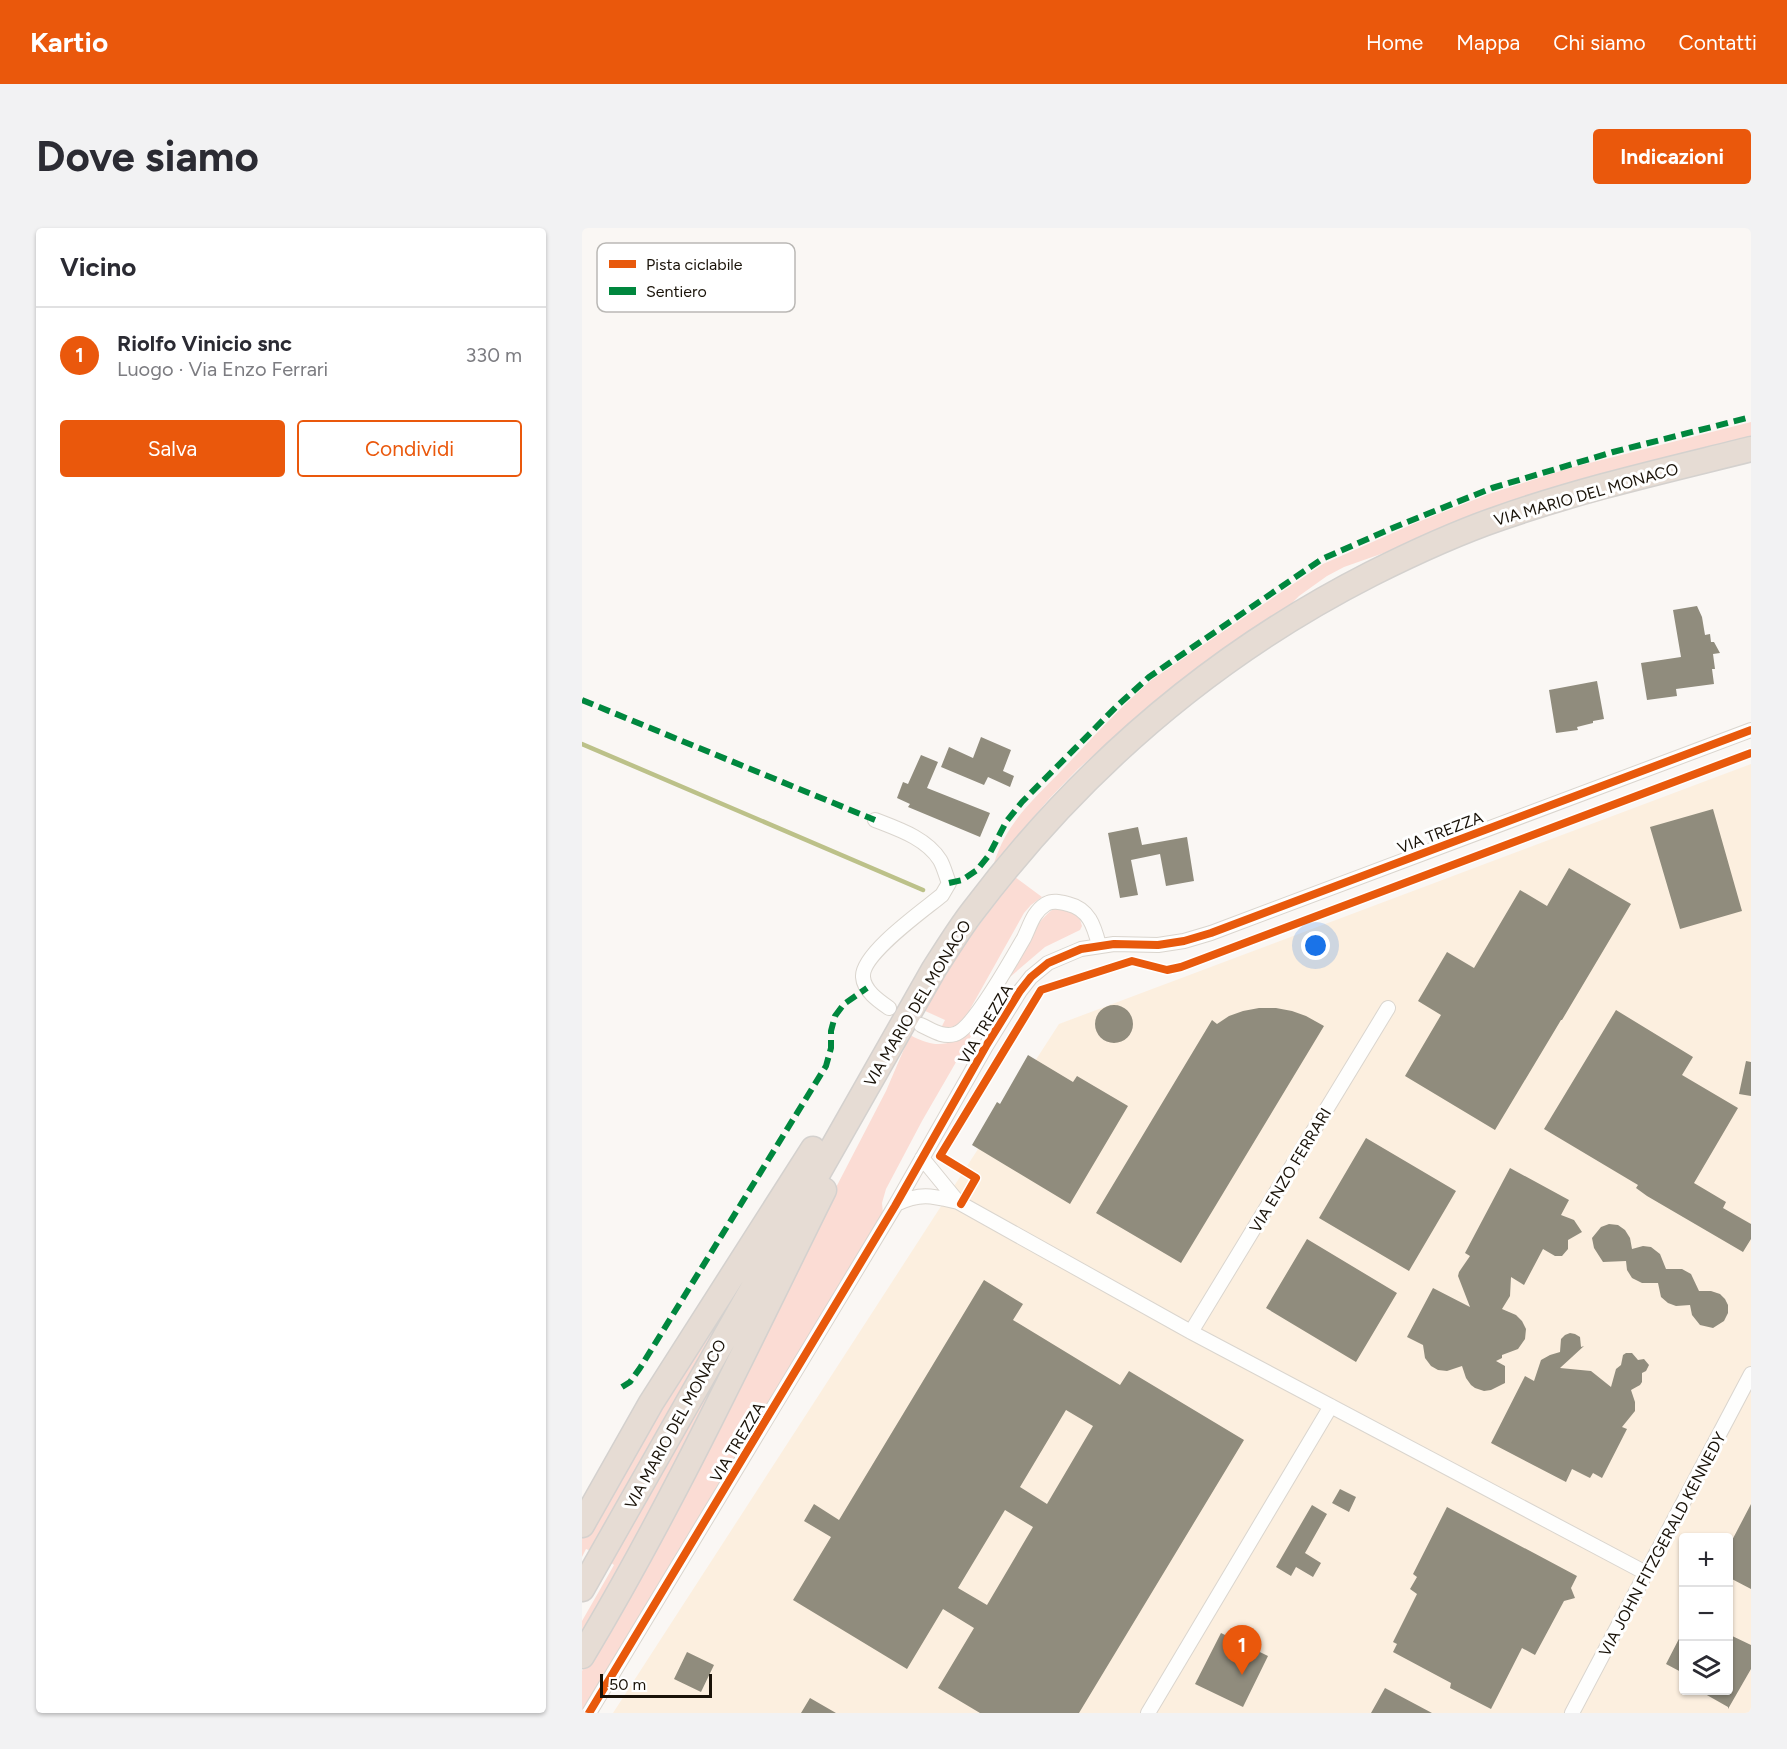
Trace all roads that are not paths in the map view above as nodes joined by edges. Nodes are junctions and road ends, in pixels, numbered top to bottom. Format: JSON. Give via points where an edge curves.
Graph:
{"nodes":[{"id":1,"x":1751,"y":449,"type":"edge"},
{"id":2,"x":1751,"y":730,"type":"edge"},
{"id":3,"x":875,"y":820,"type":"dead end"},
{"id":4,"x":1099,"y":945,"type":"junction"},
{"id":5,"x":889,"y":1008,"type":"dead end"},
{"id":6,"x":1388,"y":1008,"type":"dead end"},
{"id":7,"x":921,"y":1025,"type":"dead end"},
{"id":8,"x":871,"y":1077,"type":"junction"},
{"id":9,"x":922,"y":1158,"type":"junction"},
{"id":10,"x":913,"y":1174,"type":"junction"},
{"id":11,"x":938,"y":1177,"type":"junction"},
{"id":12,"x":937,"y":1197,"type":"junction"},
{"id":13,"x":958,"y":1202,"type":"junction"},
{"id":14,"x":896,"y":1204,"type":"junction"},
{"id":15,"x":1191,"y":1332,"type":"junction"},
{"id":16,"x":1751,"y":1374,"type":"edge"},
{"id":17,"x":1331,"y":1406,"type":"junction"},
{"id":18,"x":582,"y":1525,"type":"edge"},
{"id":19,"x":1646,"y":1573,"type":"junction"},
{"id":20,"x":582,"y":1589,"type":"edge"},
{"id":21,"x":582,"y":1656,"type":"edge"},
{"id":22,"x":589,"y":1713,"type":"edge"},
{"id":23,"x":1148,"y":1713,"type":"edge"},
{"id":24,"x":1572,"y":1713,"type":"edge"}],
"edges":[{"from":1,"to":8,"type":"highway","name":"VIA MARIO DEL MONACO","via":[[1570,495],[1446,539],[1309,608],[1228,660],[1124,743],[1024,848],[972,912]]},
{"from":2,"to":4,"type":"street","name":"VIA TREZZA","via":[[1211,933],[1158,945]]},
{"from":3,"to":5,"type":"street","via":[[926,844],[941,861],[949,883],[942,895],[875,951],[865,965],[863,977],[867,988]]},
{"from":4,"to":7,"type":"street","via":[[1093,923],[1084,913],[1071,905],[1047,903],[1037,911],[965,1029],[942,1035]]},
{"from":4,"to":9,"type":"street","name":"VIA TREZZA","via":[[1059,957],[1031,977]]},
{"from":6,"to":15,"type":"street","name":"VIA ENZO FERRARI"},
{"from":8,"to":18,"type":"highway","via":[[830,1124],[708,1312]]},
{"from":8,"to":20,"type":"highway","name":"VIA MARIO DEL MONACO"},
{"from":8,"to":21,"type":"highway","via":[[840,1159],[699,1444]]},
{"from":9,"to":10,"type":"street","name":"VIA TREZZA"},
{"from":9,"to":11,"type":"street"},
{"from":10,"to":11,"type":"street"},
{"from":10,"to":12,"type":"street","via":[[921,1186]]},
{"from":10,"to":14,"type":"street","name":"VIA TREZZA"},
{"from":11,"to":13,"type":"street"},
{"from":12,"to":13,"type":"street"},
{"from":12,"to":14,"type":"street","via":[[911,1197]]},
{"from":13,"to":15,"type":"street"},
{"from":14,"to":22,"type":"street","name":"VIA TREZZA"},
{"from":15,"to":17,"type":"street"},
{"from":16,"to":19,"type":"street","name":"VIA JOHN FITZGERALD KENNEDY"},
{"from":17,"to":19,"type":"street"},
{"from":17,"to":23,"type":"street"},
{"from":19,"to":24,"type":"street","name":"VIA JOHN FITZGERALD KENNEDY"}]}
